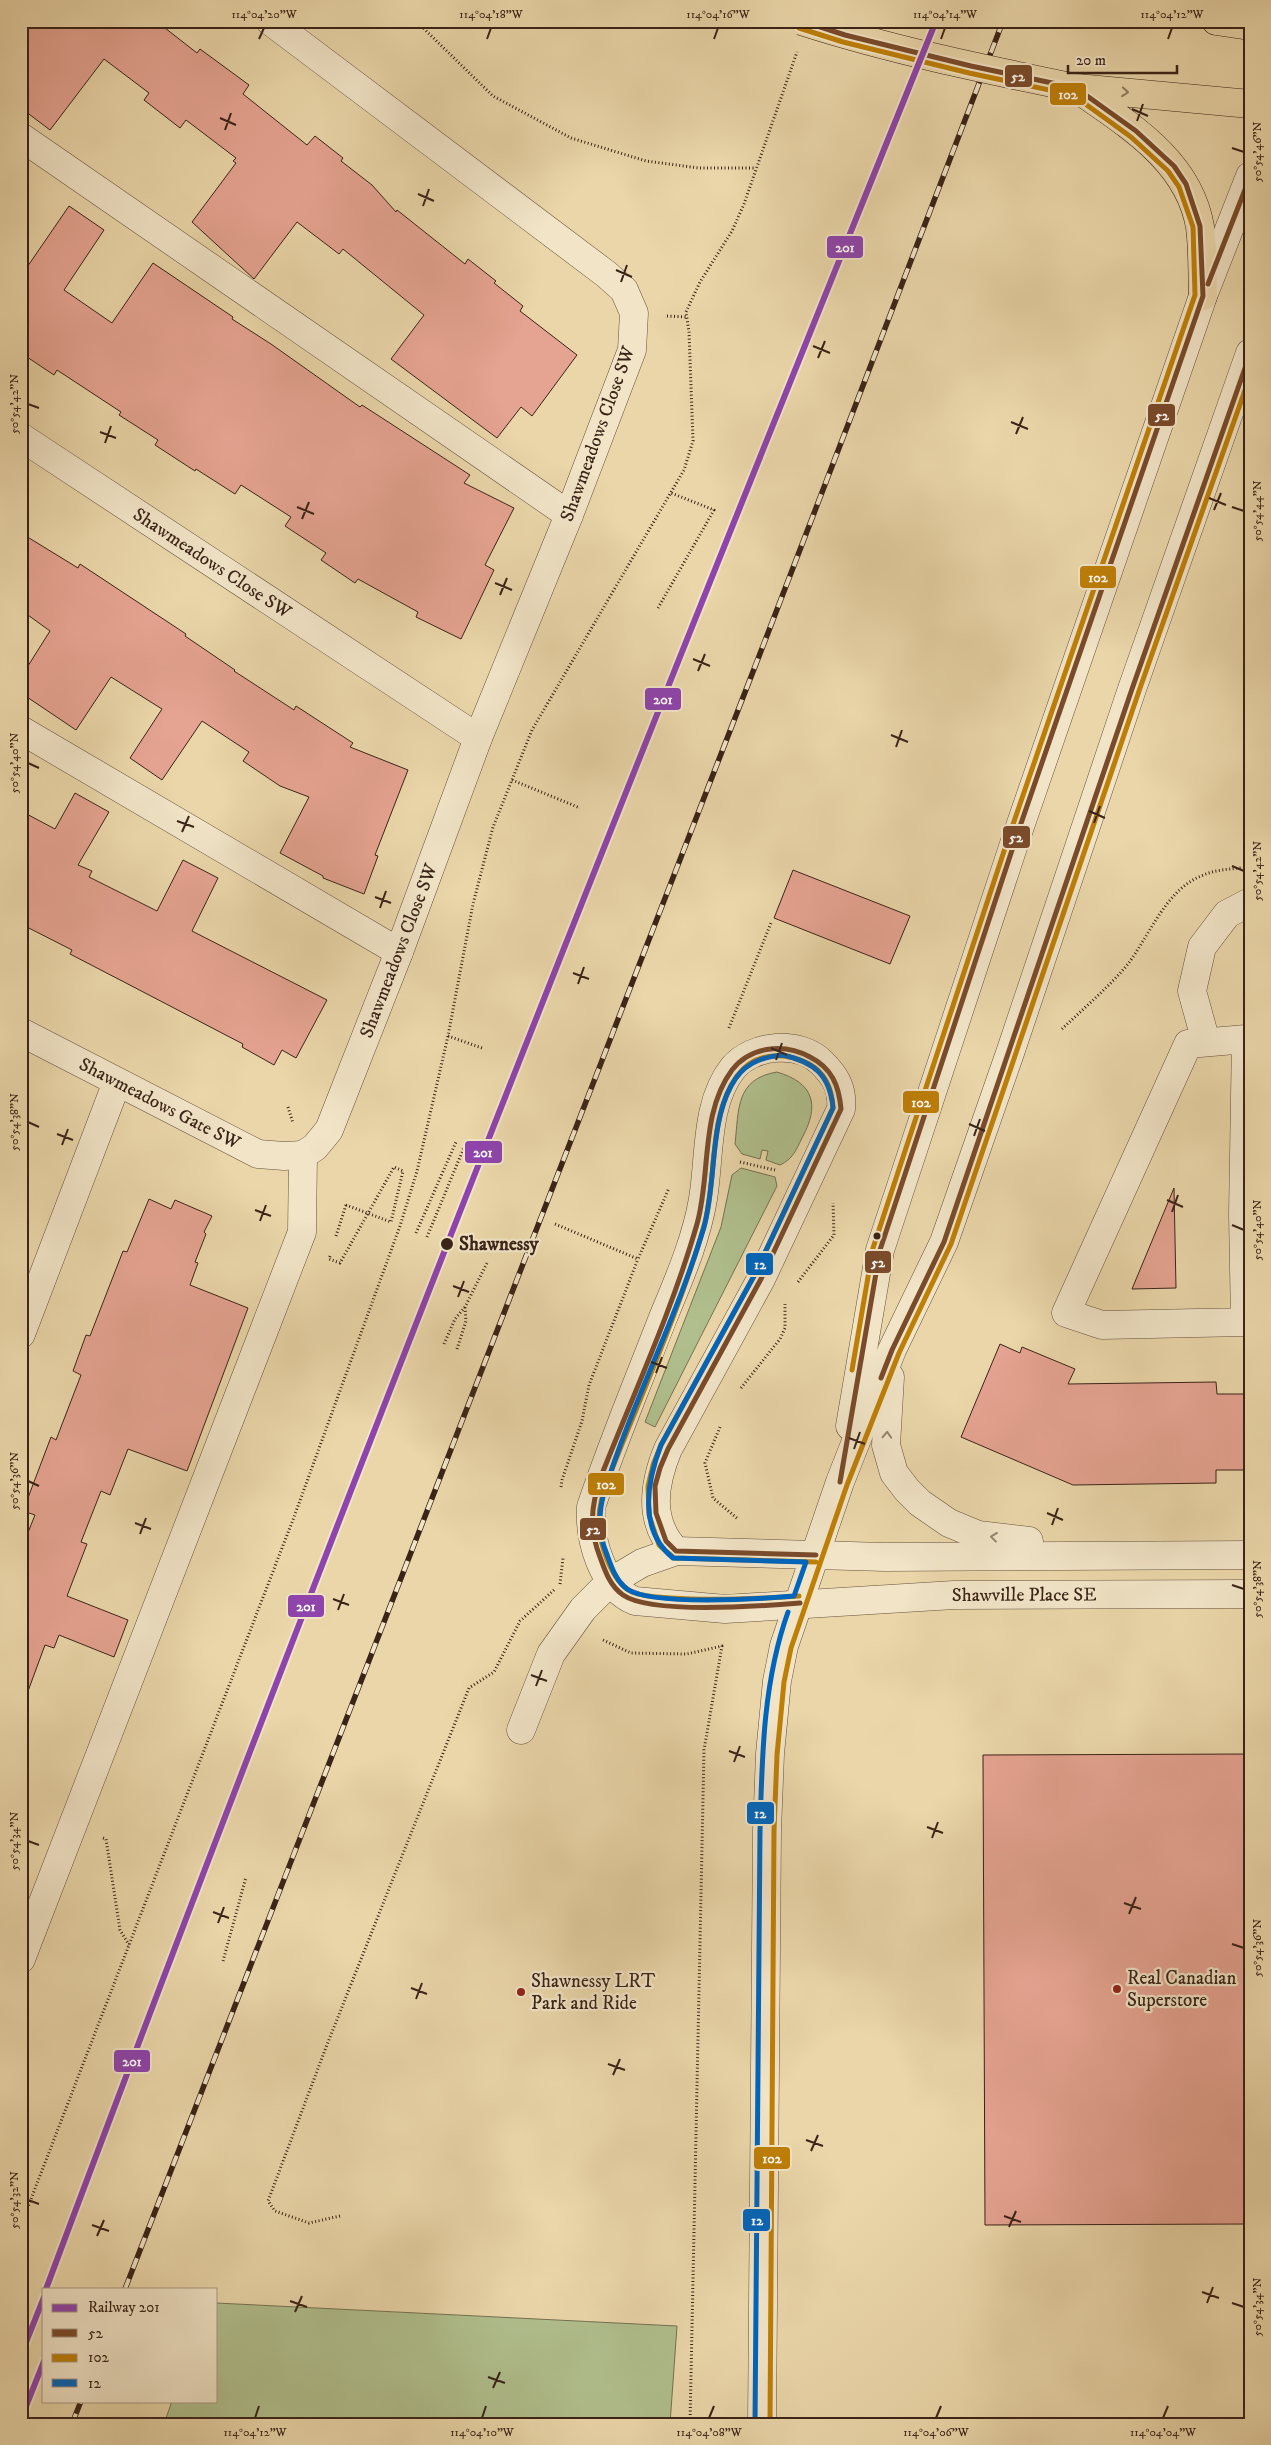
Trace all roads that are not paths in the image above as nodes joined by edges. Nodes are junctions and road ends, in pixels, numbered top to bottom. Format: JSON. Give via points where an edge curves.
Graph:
{"nodes":[{"id":1,"x":270,"y":21,"type":"edge"},
{"id":2,"x":1216,"y":21,"type":"edge"},
{"id":3,"x":1250,"y":26,"type":"edge"},
{"id":4,"x":800,"y":33,"type":"edge"},
{"id":5,"x":1076,"y":88,"type":"junction"},
{"id":6,"x":1250,"y":104,"type":"edge"},
{"id":7,"x":21,"y":137,"type":"edge"},
{"id":8,"x":1250,"y":176,"type":"edge"},
{"id":9,"x":1203,"y":296,"type":"junction"},
{"id":10,"x":1250,"y":353,"type":"edge"},
{"id":11,"x":21,"y":436,"type":"edge"},
{"id":12,"x":569,"y":515,"type":"junction"},
{"id":13,"x":21,"y":730,"type":"edge"},
{"id":14,"x":478,"y":738,"type":"junction"},
{"id":15,"x":1250,"y":902,"type":"edge"},
{"id":16,"x":400,"y":952,"type":"junction"},
{"id":17,"x":21,"y":1032,"type":"edge"},
{"id":18,"x":1206,"y":1042,"type":"junction"},
{"id":19,"x":117,"y":1082,"type":"junction"},
{"id":20,"x":303,"y":1155,"type":"junction"},
{"id":21,"x":1247,"y":1214,"type":"edge"},
{"id":22,"x":21,"y":1334,"type":"edge"},
{"id":23,"x":892,"y":1350,"type":"junction"},
{"id":24,"x":840,"y":1482,"type":"junction"},
{"id":25,"x":676,"y":1551,"type":"junction"},
{"id":26,"x":816,"y":1555,"type":"junction"},
{"id":27,"x":1250,"y":1555,"type":"edge"},
{"id":28,"x":1147,"y":1556,"type":"junction"},
{"id":29,"x":610,"y":1582,"type":"junction"},
{"id":30,"x":1250,"y":1594,"type":"edge"},
{"id":31,"x":800,"y":1603,"type":"junction"},
{"id":32,"x":521,"y":1730,"type":"dead end"},
{"id":33,"x":21,"y":1959,"type":"edge"},
{"id":34,"x":762,"y":2424,"type":"edge"}],
"edges":[{"from":1,"to":12,"type":"street","name":"Shawmeadows Close SW","via":[[624,290],[634,313],[632,350]]},
{"from":2,"to":3,"type":"main road"},
{"from":4,"to":5,"type":"main road","bridge":true,"via":[[845,35]]},
{"from":5,"to":6,"type":"main road","one_way":true},
{"from":5,"to":9,"type":"main road","via":[[1136,131],[1174,166],[1186,184],[1200,226]]},
{"from":7,"to":12,"type":"street"},
{"from":8,"to":9,"type":"street"},
{"from":9,"to":24,"type":"street","via":[[1016,838],[880,1250]]},
{"from":10,"to":23,"type":"street","via":[[944,1242]]},
{"from":11,"to":14,"type":"street","name":"Shawmeadows Close SW"},
{"from":12,"to":14,"type":"street","name":"Shawmeadows Close SW"},
{"from":13,"to":16,"type":"street"},
{"from":14,"to":16,"type":"street","name":"Shawmeadows Close SW"},
{"from":15,"to":18,"type":"street","via":[[1226,914],[1202,947],[1192,991]]},
{"from":16,"to":20,"type":"street","name":"Shawmeadows Close SW","via":[[329,1130],[315,1147]]},
{"from":17,"to":19,"type":"street","name":"Shawmeadows Gate SW"},
{"from":18,"to":21,"type":"street","via":[[1246,1039]]},
{"from":18,"to":21,"type":"street","via":[[1188,1044],[1066,1313],[1102,1325],[1245,1322]]},
{"from":19,"to":20,"type":"street","name":"Shawmeadows Gate SW","via":[[258,1154]]},
{"from":19,"to":22,"type":"street"},
{"from":20,"to":33,"type":"street","via":[[302,1232]]},
{"from":23,"to":24,"type":"street"},
{"from":28,"to":23,"type":"street","one_way":true,"via":[[978,1535],[949,1523],[920,1503],[894,1472],[886,1445]]},
{"from":24,"to":26,"type":"street"},
{"from":25,"to":26,"type":"street","name":"Shawville Place SE"},
{"from":25,"to":29,"type":"street","via":[[642,1563]]},
{"from":25,"to":29,"type":"street","via":[[666,1541],[656,1513],[655,1486],[660,1468],[761,1279],[841,1109],[840,1089],[835,1078],[820,1060],[797,1050],[772,1048],[750,1055],[734,1067],[721,1088],[711,1130],[703,1200],[690,1246],[590,1507],[597,1551]]},
{"from":26,"to":28,"type":"street","name":"Shawville Place SE"},
{"from":26,"to":31,"type":"street"},
{"from":27,"to":28,"type":"street","name":"Shawville Place SE"},
{"from":29,"to":31,"type":"street","name":"Shawville Place SE","via":[[624,1597],[646,1603],[725,1609]]},
{"from":29,"to":32,"type":"street","via":[[560,1639],[543,1672]]},
{"from":30,"to":31,"type":"street","name":"Shawville Place SE","via":[[954,1595]]},
{"from":31,"to":34,"type":"street","via":[[784,1646],[777,1681],[770,1773]]}]}
